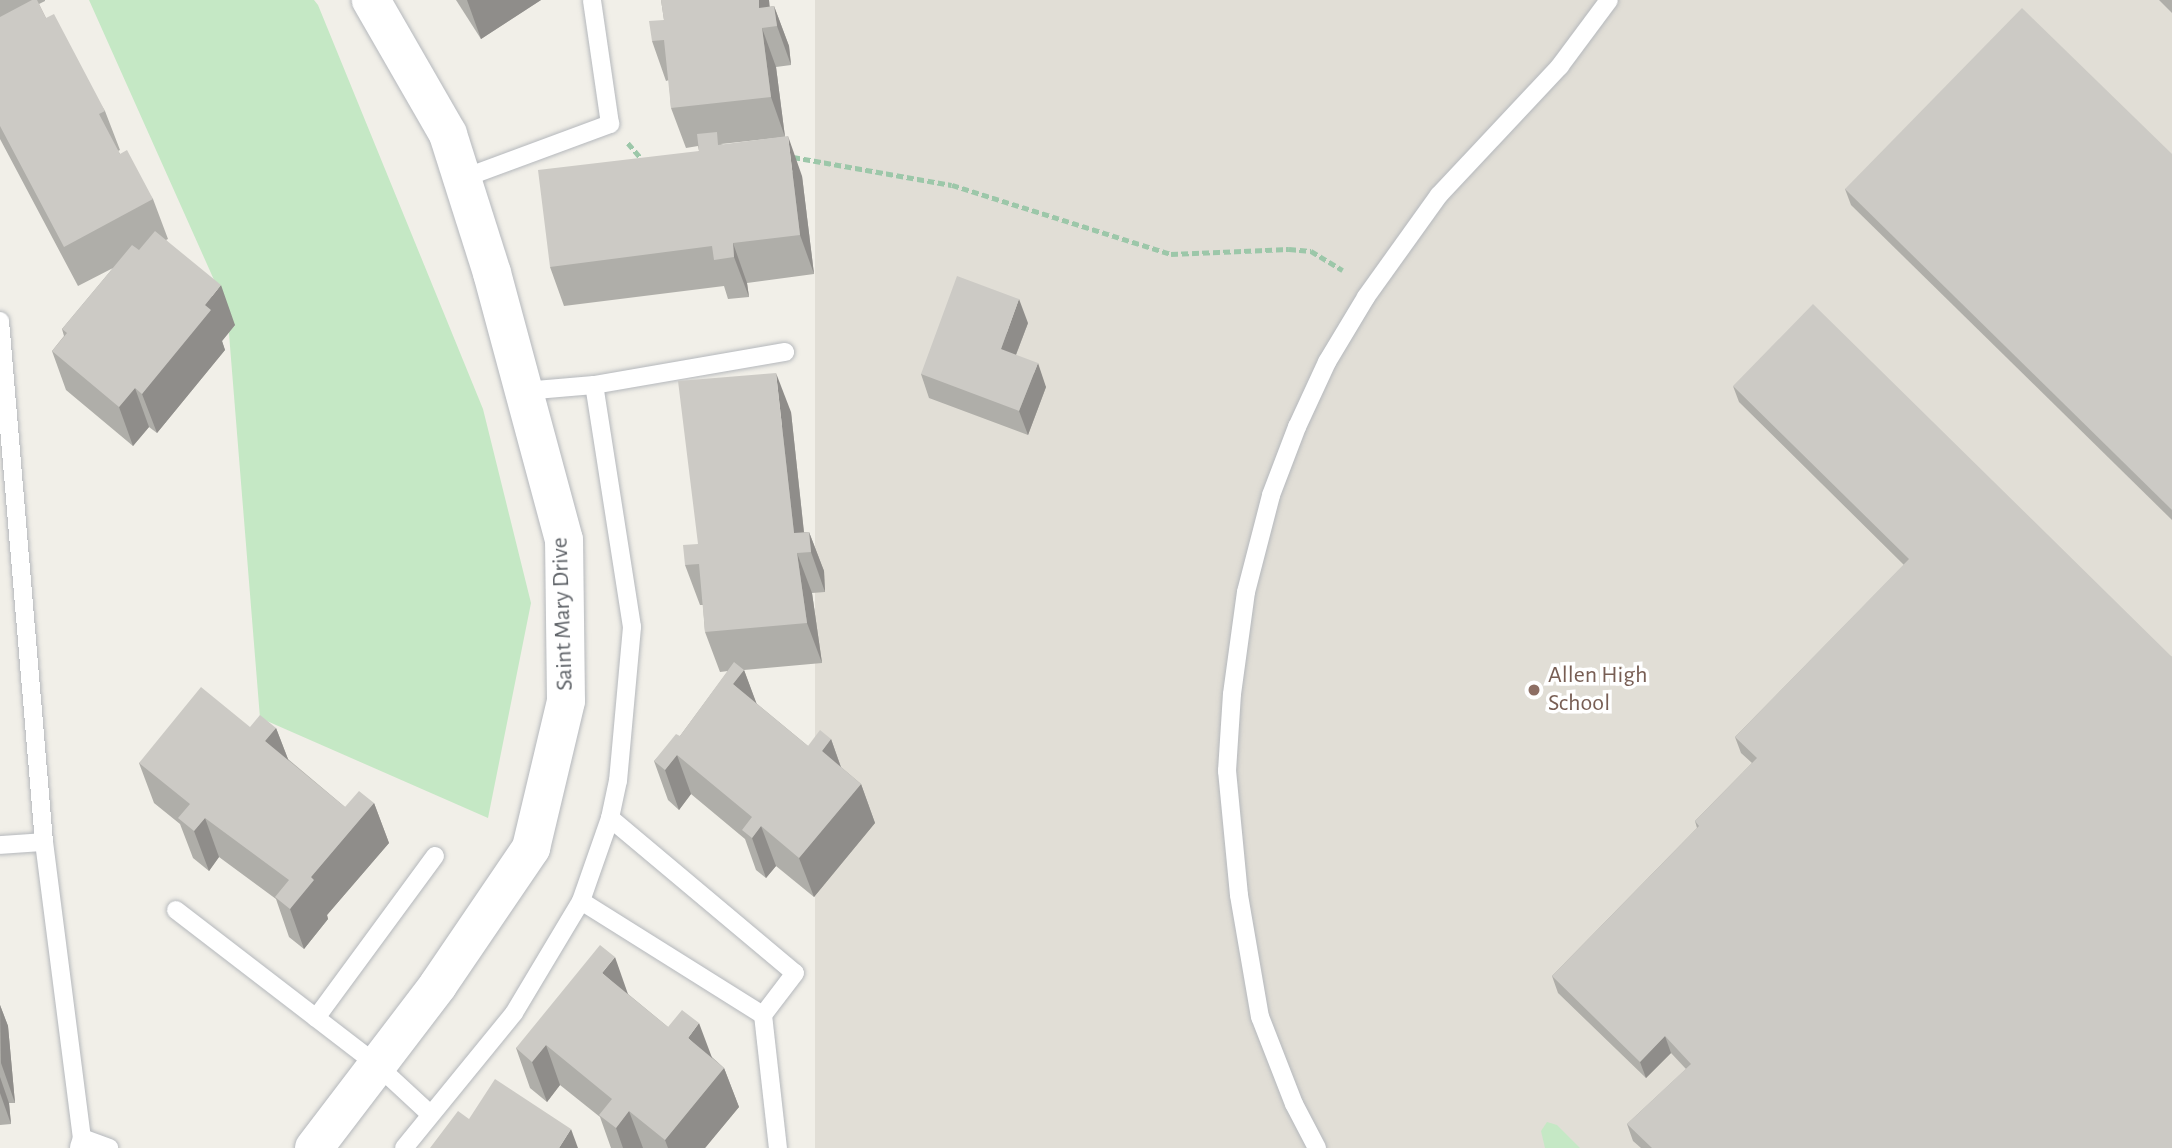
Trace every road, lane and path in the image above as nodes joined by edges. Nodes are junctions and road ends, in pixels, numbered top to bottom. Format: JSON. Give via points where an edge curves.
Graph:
{"nodes":[{"id":1,"x":372,"y":0,"type":"edge"},
{"id":2,"x":593,"y":0,"type":"edge"},
{"id":3,"x":1609,"y":0,"type":"edge"},
{"id":4,"x":610,"y":124,"type":"junction"},
{"id":5,"x":782,"y":158,"type":"edge"},
{"id":6,"x":646,"y":163,"type":"edge"},
{"id":7,"x":464,"y":178,"type":"junction"},
{"id":8,"x":1343,"y":271,"type":"dead end"},
{"id":9,"x":0,"y":321,"type":"edge"},
{"id":10,"x":785,"y":352,"type":"dead end"},
{"id":11,"x":594,"y":385,"type":"junction"},
{"id":12,"x":524,"y":391,"type":"junction"},
{"id":13,"x":610,"y":818,"type":"junction"},
{"id":14,"x":44,"y":842,"type":"junction"},
{"id":15,"x":0,"y":845,"type":"edge"},
{"id":16,"x":435,"y":856,"type":"dead end"},
{"id":17,"x":581,"y":901,"type":"junction"},
{"id":18,"x":176,"y":910,"type":"dead end"},
{"id":19,"x":763,"y":1015,"type":"junction"},
{"id":20,"x":316,"y":1018,"type":"junction"},
{"id":21,"x":377,"y":1065,"type":"junction"},
{"id":22,"x":430,"y":1114,"type":"junction"},
{"id":23,"x":81,"y":1143,"type":"edge"},
{"id":24,"x":109,"y":1148,"type":"edge"},
{"id":25,"x":314,"y":1148,"type":"edge"},
{"id":26,"x":404,"y":1148,"type":"edge"},
{"id":27,"x":778,"y":1148,"type":"edge"},
{"id":28,"x":1317,"y":1148,"type":"edge"}],
"edges":[{"from":1,"to":7,"type":"street","name":"Saint Mary Drive","via":[[428,93]]},
{"from":2,"to":4,"type":"lane"},
{"from":3,"to":28,"type":"lane","via":[[1560,66],[1438,195],[1402,242],[1327,362],[1271,495],[1246,593],[1227,771],[1239,895],[1260,1017],[1294,1104]]},
{"from":4,"to":6,"type":"path"},
{"from":4,"to":7,"type":"lane"},
{"from":5,"to":8,"type":"path","via":[[952,185],[1171,254],[1311,251]]},
{"from":7,"to":12,"type":"street","name":"Saint Mary Drive"},
{"from":9,"to":14,"type":"lane"},
{"from":10,"to":11,"type":"lane"},
{"from":11,"to":12,"type":"lane"},
{"from":11,"to":13,"type":"lane","via":[[632,627],[618,781]]},
{"from":12,"to":21,"type":"street","name":"Saint Mary Drive","via":[[564,540],[566,701],[531,848]]},
{"from":13,"to":17,"type":"lane"},
{"from":13,"to":19,"type":"lane","via":[[795,973]]},
{"from":14,"to":15,"type":"lane"},
{"from":14,"to":23,"type":"lane"},
{"from":16,"to":20,"type":"lane"},
{"from":17,"to":19,"type":"lane"},
{"from":17,"to":22,"type":"lane","via":[[514,1013]]},
{"from":18,"to":20,"type":"lane"},
{"from":19,"to":27,"type":"lane"},
{"from":20,"to":21,"type":"lane"},
{"from":21,"to":22,"type":"lane"},
{"from":21,"to":25,"type":"street","name":"Saint Mary Drive"},
{"from":22,"to":26,"type":"lane"},
{"from":23,"to":24,"type":"lane"}]}
